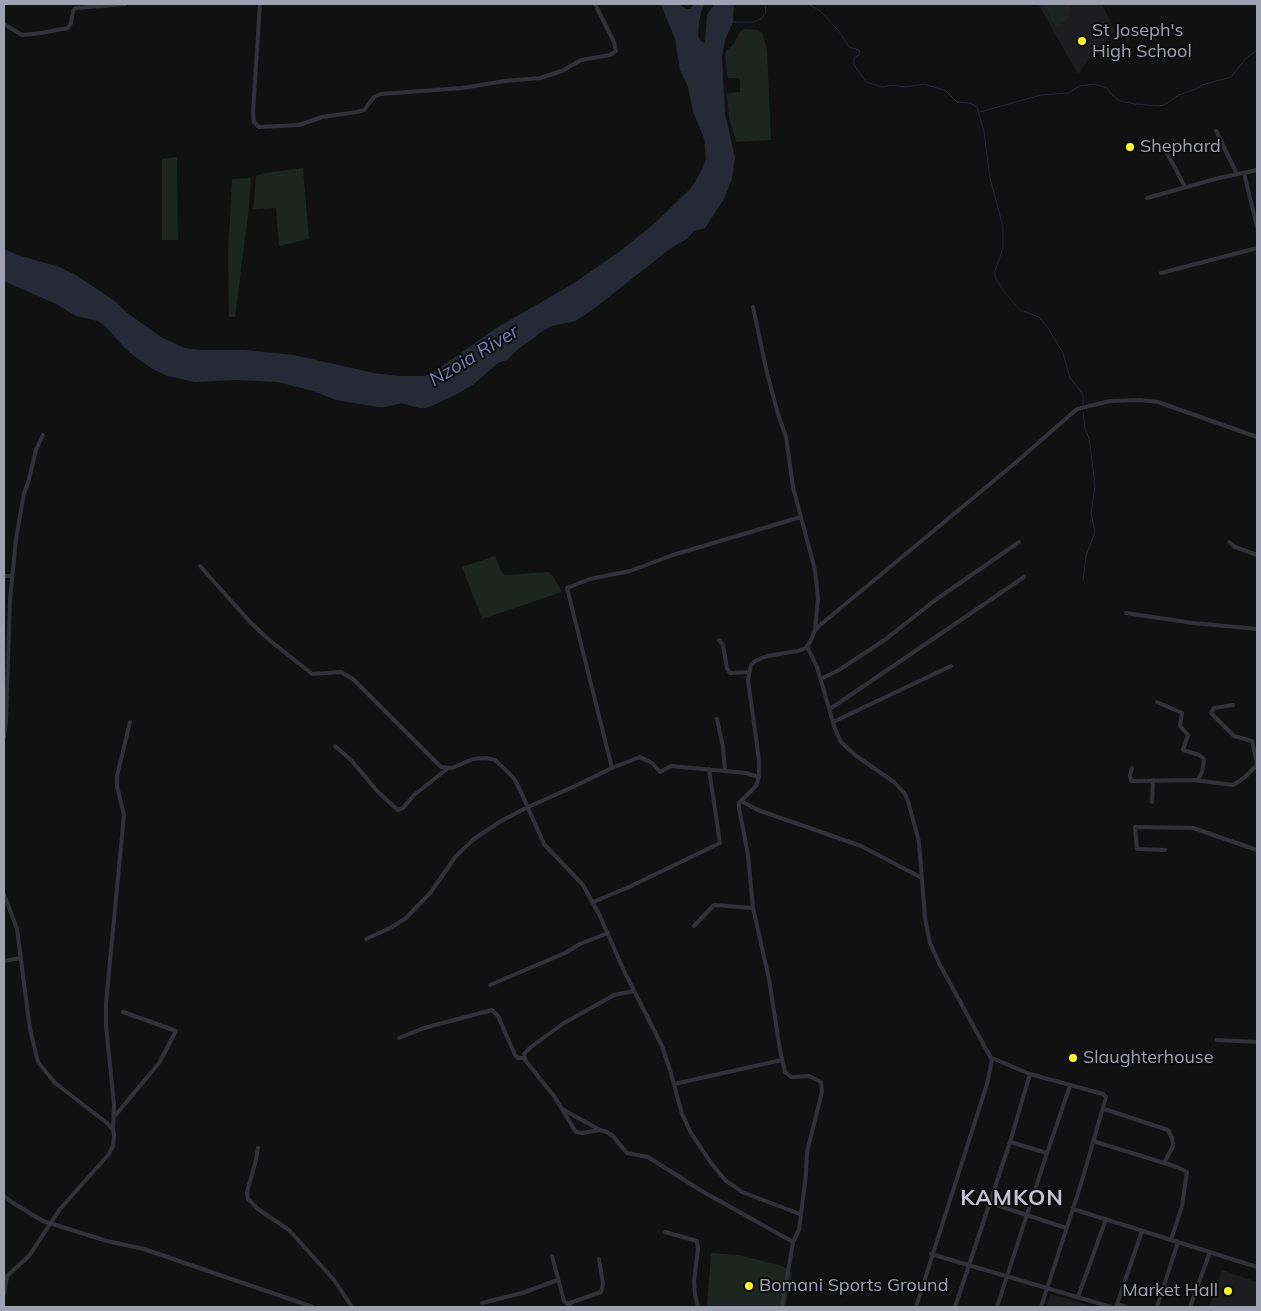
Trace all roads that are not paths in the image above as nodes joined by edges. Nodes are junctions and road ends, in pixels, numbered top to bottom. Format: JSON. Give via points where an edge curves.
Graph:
{"nodes":[{"id":1,"x":126,"y":4,"type":"edge"},
{"id":2,"x":260,"y":4,"type":"edge"},
{"id":3,"x":595,"y":4,"type":"edge"},
{"id":4,"x":4,"y":24,"type":"edge"},
{"id":5,"x":1216,"y":131,"type":"dead end"},
{"id":6,"x":1164,"y":149,"type":"dead end"},
{"id":7,"x":1257,"y":170,"type":"edge"},
{"id":8,"x":1244,"y":173,"type":"junction"},
{"id":9,"x":1237,"y":174,"type":"junction"},
{"id":10,"x":1185,"y":187,"type":"junction"},
{"id":11,"x":1148,"y":198,"type":"dead end"},
{"id":12,"x":1257,"y":228,"type":"edge"},
{"id":13,"x":1257,"y":248,"type":"edge"},
{"id":14,"x":1161,"y":273,"type":"dead end"},
{"id":15,"x":753,"y":307,"type":"dead end"},
{"id":16,"x":43,"y":435,"type":"dead end"},
{"id":17,"x":1257,"y":436,"type":"edge"},
{"id":18,"x":801,"y":517,"type":"junction"},
{"id":19,"x":1019,"y":542,"type":"dead end"},
{"id":20,"x":1229,"y":542,"type":"dead end"},
{"id":21,"x":1257,"y":555,"type":"edge"},
{"id":22,"x":200,"y":566,"type":"dead end"},
{"id":23,"x":4,"y":576,"type":"edge"},
{"id":24,"x":12,"y":576,"type":"junction"},
{"id":25,"x":1024,"y":577,"type":"dead end"},
{"id":26,"x":1126,"y":613,"type":"dead end"},
{"id":27,"x":1257,"y":629,"type":"edge"},
{"id":28,"x":815,"y":630,"type":"junction"},
{"id":29,"x":719,"y":640,"type":"dead end"},
{"id":30,"x":807,"y":646,"type":"junction"},
{"id":31,"x":950,"y":666,"type":"dead end"},
{"id":32,"x":749,"y":672,"type":"junction"},
{"id":33,"x":821,"y":679,"type":"junction"},
{"id":34,"x":5,"y":694,"type":"edge"},
{"id":35,"x":1157,"y":702,"type":"dead end"},
{"id":36,"x":1233,"y":705,"type":"dead end"},
{"id":37,"x":830,"y":709,"type":"junction"},
{"id":38,"x":717,"y":719,"type":"dead end"},
{"id":39,"x":130,"y":722,"type":"dead end"},
{"id":40,"x":833,"y":722,"type":"junction"},
{"id":41,"x":4,"y":737,"type":"edge"},
{"id":42,"x":335,"y":746,"type":"dead end"},
{"id":43,"x":1257,"y":764,"type":"edge"},
{"id":44,"x":612,"y":768,"type":"junction"},
{"id":45,"x":1132,"y":768,"type":"dead end"},
{"id":46,"x":447,"y":769,"type":"junction"},
{"id":47,"x":709,"y":769,"type":"junction"},
{"id":48,"x":725,"y":771,"type":"junction"},
{"id":49,"x":759,"y":777,"type":"junction"},
{"id":50,"x":1153,"y":780,"type":"junction"},
{"id":51,"x":1198,"y":780,"type":"junction"},
{"id":52,"x":741,"y":801,"type":"junction"},
{"id":53,"x":1152,"y":802,"type":"dead end"},
{"id":54,"x":528,"y":807,"type":"junction"},
{"id":55,"x":1165,"y":850,"type":"dead end"},
{"id":56,"x":1257,"y":850,"type":"edge"},
{"id":57,"x":922,"y":878,"type":"junction"},
{"id":58,"x":4,"y":894,"type":"edge"},
{"id":59,"x":593,"y":902,"type":"junction"},
{"id":60,"x":753,"y":908,"type":"junction"},
{"id":61,"x":694,"y":926,"type":"dead end"},
{"id":62,"x":608,"y":933,"type":"junction"},
{"id":63,"x":366,"y":939,"type":"dead end"},
{"id":64,"x":20,"y":958,"type":"junction"},
{"id":65,"x":4,"y":962,"type":"edge"},
{"id":66,"x":490,"y":985,"type":"dead end"},
{"id":67,"x":634,"y":991,"type":"junction"},
{"id":68,"x":123,"y":1012,"type":"dead end"},
{"id":69,"x":399,"y":1038,"type":"dead end"},
{"id":70,"x":1217,"y":1040,"type":"dead end"},
{"id":71,"x":1257,"y":1042,"type":"edge"},
{"id":72,"x":524,"y":1058,"type":"junction"},
{"id":73,"x":992,"y":1058,"type":"junction"},
{"id":74,"x":782,"y":1060,"type":"junction"},
{"id":75,"x":1030,"y":1074,"type":"junction"},
{"id":76,"x":674,"y":1084,"type":"junction"},
{"id":77,"x":1070,"y":1086,"type":"junction"},
{"id":78,"x":1104,"y":1109,"type":"junction"},
{"id":79,"x":562,"y":1110,"type":"junction"},
{"id":80,"x":114,"y":1117,"type":"junction"},
{"id":81,"x":113,"y":1130,"type":"junction"},
{"id":82,"x":600,"y":1130,"type":"junction"},
{"id":83,"x":1093,"y":1141,"type":"junction"},
{"id":84,"x":1010,"y":1142,"type":"junction"},
{"id":85,"x":258,"y":1148,"type":"dead end"},
{"id":86,"x":1046,"y":1153,"type":"junction"},
{"id":87,"x":1164,"y":1163,"type":"junction"},
{"id":88,"x":4,"y":1196,"type":"edge"},
{"id":89,"x":990,"y":1203,"type":"junction"},
{"id":90,"x":1073,"y":1209,"type":"junction"},
{"id":91,"x":800,"y":1214,"type":"junction"},
{"id":92,"x":1027,"y":1215,"type":"junction"},
{"id":93,"x":1106,"y":1219,"type":"junction"},
{"id":94,"x":51,"y":1223,"type":"junction"},
{"id":95,"x":1066,"y":1228,"type":"junction"},
{"id":96,"x":665,"y":1232,"type":"dead end"},
{"id":97,"x":1142,"y":1232,"type":"junction"},
{"id":98,"x":1171,"y":1240,"type":"junction"},
{"id":99,"x":793,"y":1242,"type":"junction"},
{"id":100,"x":1178,"y":1242,"type":"junction"},
{"id":101,"x":1210,"y":1252,"type":"junction"},
{"id":102,"x":931,"y":1254,"type":"junction"},
{"id":103,"x":552,"y":1256,"type":"dead end"},
{"id":104,"x":599,"y":1259,"type":"dead end"},
{"id":105,"x":969,"y":1265,"type":"junction"},
{"id":106,"x":1257,"y":1267,"type":"edge"},
{"id":107,"x":1007,"y":1276,"type":"junction"},
{"id":108,"x":558,"y":1280,"type":"junction"},
{"id":109,"x":1047,"y":1288,"type":"junction"},
{"id":110,"x":4,"y":1294,"type":"edge"},
{"id":111,"x":1078,"y":1297,"type":"junction"},
{"id":112,"x":482,"y":1303,"type":"dead end"},
{"id":113,"x":567,"y":1304,"type":"junction"},
{"id":114,"x":1116,"y":1306,"type":"edge"},
{"id":115,"x":312,"y":1307,"type":"edge"},
{"id":116,"x":352,"y":1307,"type":"edge"},
{"id":117,"x":571,"y":1307,"type":"edge"},
{"id":118,"x":698,"y":1307,"type":"edge"},
{"id":119,"x":782,"y":1307,"type":"edge"},
{"id":120,"x":916,"y":1307,"type":"edge"},
{"id":121,"x":955,"y":1307,"type":"edge"},
{"id":122,"x":997,"y":1307,"type":"edge"},
{"id":123,"x":1041,"y":1307,"type":"edge"},
{"id":124,"x":1111,"y":1307,"type":"edge"},
{"id":125,"x":1126,"y":1307,"type":"edge"},
{"id":126,"x":1157,"y":1307,"type":"edge"},
{"id":127,"x":1190,"y":1307,"type":"edge"}],
"edges":[{"from":1,"to":4,"type":"street","via":[[76,8],[68,28],[41,33],[22,35]]},
{"from":2,"to":3,"type":"street","via":[[254,112],[254,122],[258,127],[299,125],[322,117],[358,112],[364,110],[374,96],[381,94],[546,77],[581,60],[610,55],[616,51],[614,42]]},
{"from":5,"to":9,"type":"street"},
{"from":6,"to":10,"type":"street"},
{"from":7,"to":8,"type":"street"},
{"from":8,"to":9,"type":"street"},
{"from":8,"to":12,"type":"street"},
{"from":9,"to":10,"type":"street"},
{"from":10,"to":11,"type":"street"},
{"from":13,"to":14,"type":"street"},
{"from":15,"to":18,"type":"street","via":[[769,382],[786,437]]},
{"from":16,"to":24,"type":"street","via":[[24,493]]},
{"from":17,"to":28,"type":"street","via":[[1158,402],[1110,401],[1077,409]]},
{"from":18,"to":28,"type":"street","via":[[816,580]]},
{"from":18,"to":44,"type":"street","via":[[567,588]]},
{"from":19,"to":33,"type":"street","via":[[872,649]]},
{"from":20,"to":21,"type":"street"},
{"from":22,"to":46,"type":"street","via":[[258,630],[303,668],[312,674],[338,672],[348,676],[370,694],[438,765]]},
{"from":23,"to":24,"type":"street"},
{"from":24,"to":34,"type":"street"},
{"from":25,"to":37,"type":"street"},
{"from":26,"to":27,"type":"street"},
{"from":28,"to":30,"type":"street"},
{"from":29,"to":32,"type":"street","via":[[730,673]]},
{"from":30,"to":32,"type":"street","via":[[802,650],[759,659]]},
{"from":30,"to":33,"type":"street"},
{"from":31,"to":40,"type":"street"},
{"from":32,"to":49,"type":"street"},
{"from":33,"to":37,"type":"street"},
{"from":34,"to":41,"type":"street"},
{"from":35,"to":51,"type":"street","via":[[1182,714],[1180,726],[1188,735],[1183,750],[1204,759]]},
{"from":36,"to":43,"type":"street","via":[[1214,708],[1211,713],[1234,736],[1252,741]]},
{"from":37,"to":40,"type":"street"},
{"from":38,"to":48,"type":"street"},
{"from":39,"to":80,"type":"street","via":[[116,781],[124,815],[106,1002]]},
{"from":40,"to":57,"type":"street","via":[[846,748],[894,782],[905,794],[918,835]]},
{"from":42,"to":46,"type":"street","via":[[398,810]]},
{"from":43,"to":51,"type":"street","via":[[1235,785]]},
{"from":44,"to":47,"type":"street","via":[[640,757],[660,772],[670,766]]},
{"from":44,"to":54,"type":"street"},
{"from":45,"to":50,"type":"street","via":[[1131,781]]},
{"from":46,"to":54,"type":"street","via":[[480,758],[495,760],[515,780]]},
{"from":47,"to":48,"type":"street"},
{"from":47,"to":59,"type":"street","via":[[720,843]]},
{"from":48,"to":49,"type":"street"},
{"from":49,"to":52,"type":"street","via":[[756,786]]},
{"from":50,"to":51,"type":"street"},
{"from":50,"to":53,"type":"street"},
{"from":52,"to":57,"type":"street","via":[[861,846]]},
{"from":52,"to":60,"type":"street","via":[[739,808]]},
{"from":54,"to":59,"type":"street","via":[[544,844],[583,885]]},
{"from":54,"to":63,"type":"street","via":[[474,839],[456,856],[431,892],[406,918]]},
{"from":55,"to":56,"type":"street","via":[[1137,849],[1135,827],[1193,828]]},
{"from":57,"to":73,"type":"street","via":[[926,926],[934,953]]},
{"from":58,"to":64,"type":"street","via":[[17,929]]},
{"from":59,"to":62,"type":"street"},
{"from":60,"to":61,"type":"street","via":[[714,905]]},
{"from":60,"to":74,"type":"street"},
{"from":62,"to":66,"type":"street"},
{"from":62,"to":67,"type":"street"},
{"from":64,"to":65,"type":"street"},
{"from":64,"to":81,"type":"street","via":[[38,1062],[55,1083]]},
{"from":67,"to":72,"type":"street","via":[[614,996],[564,1023],[531,1047]]},
{"from":67,"to":76,"type":"street","via":[[662,1046]]},
{"from":68,"to":80,"type":"street","via":[[176,1031],[158,1063]]},
{"from":69,"to":72,"type":"street","via":[[492,1010],[498,1016],[514,1055]]},
{"from":70,"to":71,"type":"street"},
{"from":72,"to":79,"type":"street"},
{"from":73,"to":75,"type":"street"},
{"from":73,"to":102,"type":"street","via":[[987,1084]]},
{"from":74,"to":76,"type":"street"},
{"from":74,"to":91,"type":"street","via":[[785,1072],[791,1077],[810,1076],[821,1082],[822,1092],[807,1152]]},
{"from":75,"to":77,"type":"street"},
{"from":75,"to":84,"type":"street"},
{"from":76,"to":91,"type":"street","via":[[691,1133],[725,1180],[742,1192]]},
{"from":77,"to":78,"type":"street","via":[[1104,1094]]},
{"from":77,"to":86,"type":"street"},
{"from":78,"to":83,"type":"street"},
{"from":78,"to":87,"type":"street","via":[[1168,1130],[1173,1146]]},
{"from":79,"to":82,"type":"street"},
{"from":79,"to":82,"type":"street","via":[[576,1132]]},
{"from":80,"to":81,"type":"street"},
{"from":81,"to":94,"type":"street","via":[[114,1140],[109,1154]]},
{"from":82,"to":99,"type":"street","via":[[613,1136],[627,1153],[648,1157]]},
{"from":83,"to":87,"type":"street"},
{"from":83,"to":90,"type":"street"},
{"from":84,"to":86,"type":"street"},
{"from":84,"to":89,"type":"street"},
{"from":85,"to":116,"type":"street","via":[[248,1199],[289,1230],[334,1280]]},
{"from":86,"to":92,"type":"street"},
{"from":87,"to":98,"type":"street","via":[[1181,1168],[1188,1174]]},
{"from":88,"to":94,"type":"street"},
{"from":89,"to":92,"type":"street"},
{"from":89,"to":105,"type":"street"},
{"from":90,"to":93,"type":"street"},
{"from":90,"to":95,"type":"street"},
{"from":91,"to":99,"type":"street","via":[[799,1230]]},
{"from":92,"to":95,"type":"street"},
{"from":92,"to":107,"type":"street"},
{"from":93,"to":97,"type":"street"},
{"from":93,"to":111,"type":"street"},
{"from":94,"to":110,"type":"street","via":[[30,1256],[7,1276]]},
{"from":94,"to":115,"type":"street","via":[[144,1249]]},
{"from":95,"to":109,"type":"street"},
{"from":96,"to":118,"type":"street","via":[[697,1241],[694,1282]]},
{"from":97,"to":98,"type":"street"},
{"from":97,"to":114,"type":"street"},
{"from":98,"to":100,"type":"street"},
{"from":99,"to":119,"type":"street"},
{"from":100,"to":101,"type":"street"},
{"from":100,"to":126,"type":"street"},
{"from":101,"to":106,"type":"street"},
{"from":101,"to":127,"type":"street"},
{"from":102,"to":105,"type":"street"},
{"from":102,"to":120,"type":"street"},
{"from":103,"to":108,"type":"street"},
{"from":104,"to":113,"type":"street","via":[[601,1292]]},
{"from":105,"to":107,"type":"street"},
{"from":105,"to":121,"type":"street"},
{"from":107,"to":109,"type":"street"},
{"from":107,"to":122,"type":"street"},
{"from":108,"to":112,"type":"street"},
{"from":108,"to":113,"type":"street"},
{"from":109,"to":111,"type":"street"},
{"from":109,"to":123,"type":"street"},
{"from":111,"to":124,"type":"street"},
{"from":113,"to":117,"type":"street"},
{"from":114,"to":125,"type":"street"}]}
